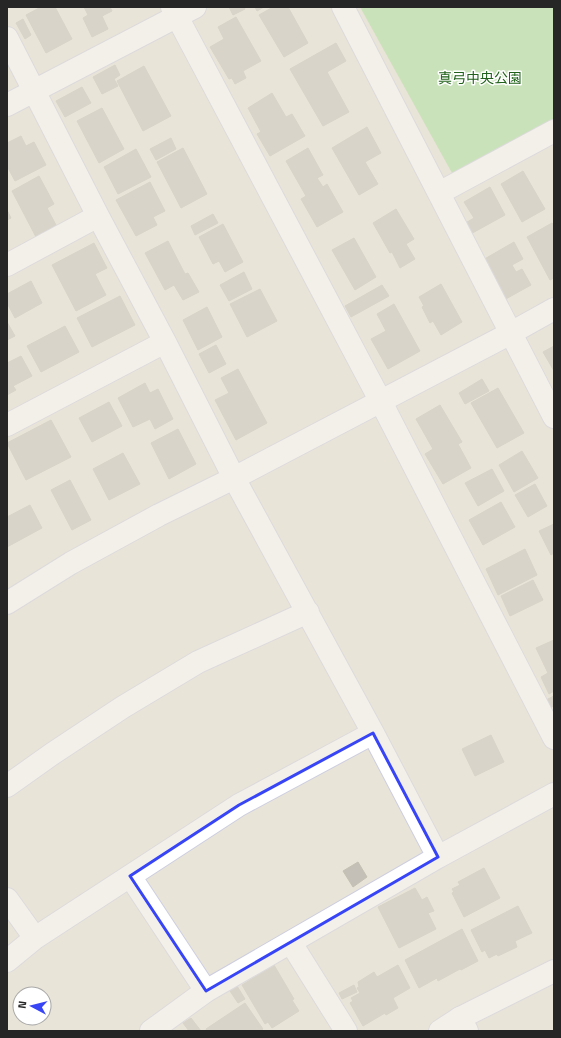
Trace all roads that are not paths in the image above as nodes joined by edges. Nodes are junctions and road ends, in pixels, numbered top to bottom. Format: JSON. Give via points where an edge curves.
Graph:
{"nodes":[{"id":1,"x":343,"y":7,"type":"edge"},
{"id":2,"x":181,"y":10,"type":"edge"},
{"id":3,"x":7,"y":38,"type":"edge"},
{"id":4,"x":34,"y":91,"type":"junction"},
{"id":5,"x":7,"y":105,"type":"edge"},
{"id":6,"x":554,"y":131,"type":"edge"},
{"id":7,"x":439,"y":193,"type":"junction"},
{"id":8,"x":98,"y":216,"type":"junction"},
{"id":9,"x":7,"y":265,"type":"edge"},
{"id":10,"x":554,"y":310,"type":"edge"},
{"id":11,"x":511,"y":333,"type":"junction"},
{"id":12,"x":165,"y":342,"type":"junction"},
{"id":13,"x":380,"y":400,"type":"junction"},
{"id":14,"x":554,"y":417,"type":"edge"},
{"id":15,"x":7,"y":425,"type":"edge"},
{"id":16,"x":234,"y":478,"type":"junction"},
{"id":17,"x":7,"y":603,"type":"edge"},
{"id":18,"x":308,"y":612,"type":"junction"},
{"id":19,"x":373,"y":733,"type":"junction"},
{"id":20,"x":554,"y":738,"type":"edge"},
{"id":21,"x":7,"y":786,"type":"edge"},
{"id":22,"x":554,"y":794,"type":"edge"},
{"id":23,"x":438,"y":857,"type":"junction"},
{"id":24,"x":130,"y":876,"type":"junction"},
{"id":25,"x":7,"y":899,"type":"edge"},
{"id":26,"x":35,"y":938,"type":"junction"},
{"id":27,"x":291,"y":943,"type":"junction"},
{"id":28,"x":7,"y":961,"type":"edge"},
{"id":29,"x":554,"y":971,"type":"edge"},
{"id":30,"x":206,"y":991,"type":"junction"},
{"id":31,"x":464,"y":1024,"type":"edge"},
{"id":32,"x":152,"y":1031,"type":"edge"},
{"id":33,"x":346,"y":1031,"type":"edge"},
{"id":34,"x":440,"y":1031,"type":"edge"}],
"edges":[{"from":1,"to":7,"type":"street"},
{"from":2,"to":4,"type":"street"},
{"from":2,"to":13,"type":"street"},
{"from":3,"to":4,"type":"street"},
{"from":4,"to":5,"type":"street"},
{"from":4,"to":8,"type":"street"},
{"from":6,"to":7,"type":"street"},
{"from":7,"to":11,"type":"street"},
{"from":8,"to":9,"type":"street"},
{"from":8,"to":12,"type":"street"},
{"from":10,"to":11,"type":"street"},
{"from":11,"to":13,"type":"street"},
{"from":11,"to":14,"type":"street"},
{"from":12,"to":15,"type":"street"},
{"from":12,"to":16,"type":"street"},
{"from":13,"to":16,"type":"street"},
{"from":13,"to":20,"type":"street"},
{"from":16,"to":17,"type":"street","via":[[71,563]]},
{"from":16,"to":18,"type":"street"},
{"from":18,"to":19,"type":"street"},
{"from":18,"to":21,"type":"street","via":[[198,662],[122,707]]},
{"from":19,"to":23,"type":"street"},
{"from":19,"to":24,"type":"street","via":[[239,805]]},
{"from":22,"to":23,"type":"street"},
{"from":23,"to":27,"type":"street"},
{"from":24,"to":26,"type":"street"},
{"from":24,"to":30,"type":"street"},
{"from":25,"to":26,"type":"street"},
{"from":26,"to":28,"type":"street"},
{"from":27,"to":30,"type":"street"},
{"from":27,"to":33,"type":"street"},
{"from":29,"to":31,"type":"street"},
{"from":30,"to":32,"type":"street"},
{"from":31,"to":34,"type":"street"}]}
